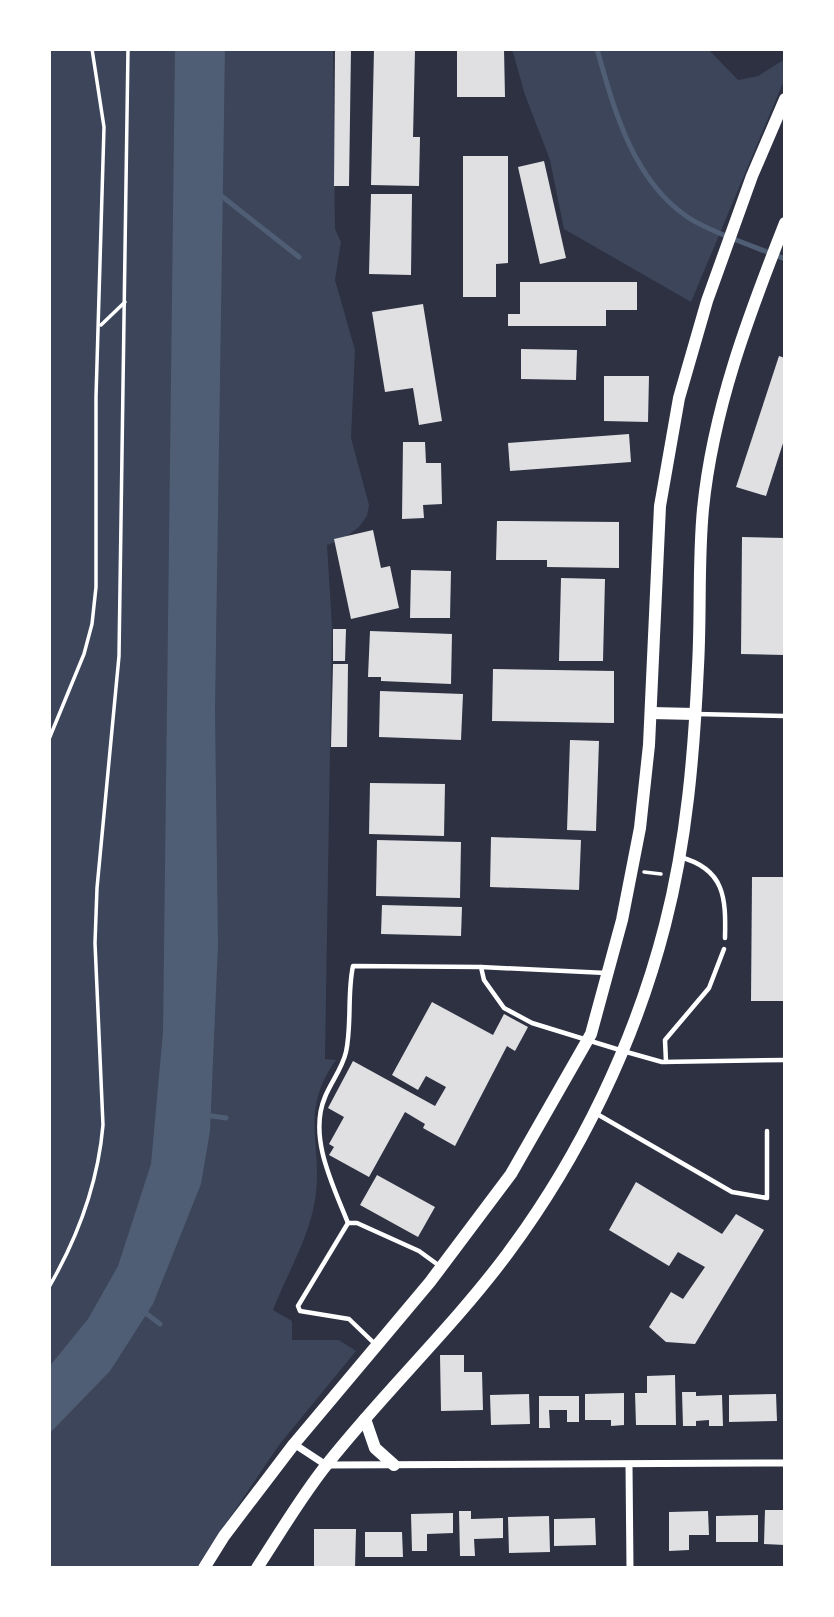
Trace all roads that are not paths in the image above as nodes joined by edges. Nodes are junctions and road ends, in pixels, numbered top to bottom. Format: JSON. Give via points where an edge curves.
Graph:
{"nodes":[{"id":1,"x":785,"y":99,"type":"edge"},
{"id":2,"x":785,"y":223,"type":"edge"},
{"id":3,"x":651,"y":713,"type":"junction"},
{"id":4,"x":695,"y":714,"type":"junction"},
{"id":5,"x":785,"y":716,"type":"edge"},
{"id":6,"x":680,"y":857,"type":"junction"},
{"id":7,"x":725,"y":938,"type":"dead end"},
{"id":8,"x":724,"y":948,"type":"dead end"},
{"id":9,"x":481,"y":967,"type":"junction"},
{"id":10,"x":607,"y":973,"type":"junction"},
{"id":11,"x":588,"y":1039,"type":"junction"},
{"id":12,"x":622,"y":1051,"type":"junction"},
{"id":13,"x":785,"y":1060,"type":"edge"},
{"id":14,"x":666,"y":1062,"type":"junction"},
{"id":15,"x":593,"y":1112,"type":"junction"},
{"id":16,"x":767,"y":1131,"type":"dead end"},
{"id":17,"x":348,"y":1223,"type":"junction"},
{"id":18,"x":441,"y":1267,"type":"junction"},
{"id":19,"x":375,"y":1344,"type":"junction"},
{"id":20,"x":365,"y":1419,"type":"junction"},
{"id":21,"x":294,"y":1444,"type":"junction"},
{"id":22,"x":785,"y":1463,"type":"edge"},
{"id":23,"x":326,"y":1465,"type":"junction"},
{"id":24,"x":394,"y":1465,"type":"junction"},
{"id":25,"x":629,"y":1465,"type":"junction"},
{"id":26,"x":204,"y":1568,"type":"edge"},
{"id":27,"x":257,"y":1568,"type":"edge"},
{"id":28,"x":630,"y":1568,"type":"edge"}],
"edges":[{"from":1,"to":3,"type":"main road","via":[[706,301],[679,398],[660,506]]},
{"from":2,"to":4,"type":"main road","via":[[721,400],[703,509]]},
{"from":3,"to":4,"type":"main road"},
{"from":3,"to":10,"type":"main road","via":[[640,828]]},
{"from":4,"to":5,"type":"lane"},
{"from":4,"to":6,"type":"main road"},
{"from":6,"to":7,"type":"lane","via":[[698,862],[715,876],[726,908]]},
{"from":6,"to":12,"type":"main road","via":[[665,925]]},
{"from":8,"to":14,"type":"lane","via":[[709,988],[665,1040]]},
{"from":9,"to":10,"type":"lane"},
{"from":9,"to":11,"type":"lane","via":[[484,980],[504,1008],[532,1023]]},
{"from":9,"to":17,"type":"lane","via":[[353,966],[346,1051],[323,1099],[321,1122],[325,1164]]},
{"from":10,"to":11,"type":"main road"},
{"from":11,"to":12,"type":"lane"},
{"from":11,"to":18,"type":"main road","via":[[511,1174]]},
{"from":12,"to":14,"type":"lane"},
{"from":12,"to":15,"type":"main road"},
{"from":13,"to":14,"type":"lane"},
{"from":15,"to":16,"type":"lane","via":[[732,1192],[767,1198]]},
{"from":15,"to":20,"type":"main road","via":[[572,1155],[508,1252]]},
{"from":17,"to":18,"type":"lane","via":[[419,1251]]},
{"from":17,"to":19,"type":"lane","via":[[298,1306],[300,1311],[349,1319]]},
{"from":18,"to":19,"type":"main road"},
{"from":19,"to":21,"type":"main road"},
{"from":20,"to":23,"type":"main road"},
{"from":20,"to":24,"type":"main road","via":[[375,1448]]},
{"from":21,"to":23,"type":"street"},
{"from":21,"to":26,"type":"main road"},
{"from":22,"to":25,"type":"street"},
{"from":23,"to":24,"type":"street"},
{"from":23,"to":27,"type":"main road"},
{"from":24,"to":25,"type":"street"},
{"from":25,"to":28,"type":"street"}]}
